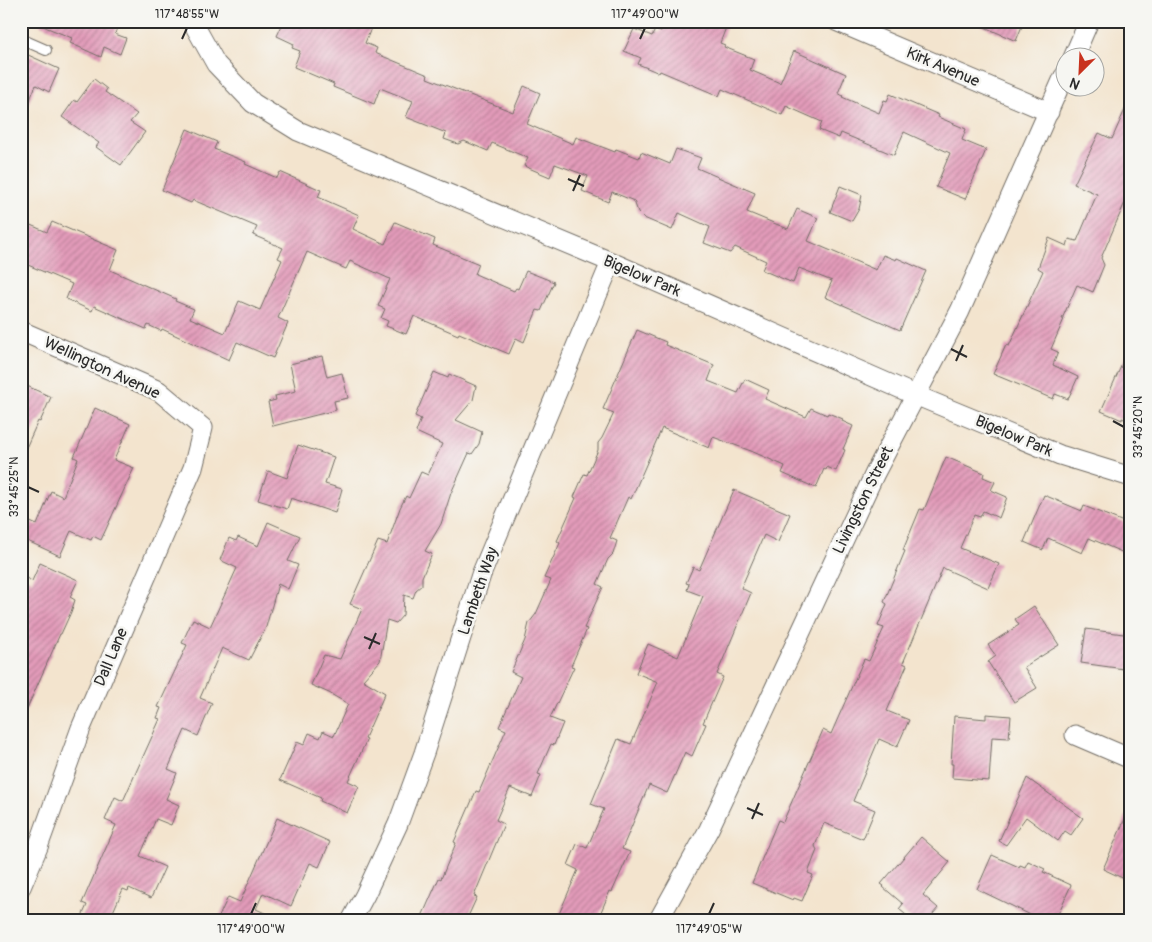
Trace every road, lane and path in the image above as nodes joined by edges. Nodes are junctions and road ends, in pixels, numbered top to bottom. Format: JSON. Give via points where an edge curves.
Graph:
{"nodes":[{"id":1,"x":192,"y":21,"type":"edge"},
{"id":2,"x":836,"y":21,"type":"edge"},
{"id":3,"x":1089,"y":21,"type":"edge"},
{"id":4,"x":21,"y":40,"type":"edge"},
{"id":5,"x":1077,"y":48,"type":"edge"},
{"id":6,"x":46,"y":50,"type":"dead end"},
{"id":7,"x":1055,"y":98,"type":"edge"},
{"id":8,"x":1049,"y":112,"type":"junction"},
{"id":9,"x":611,"y":262,"type":"junction"},
{"id":10,"x":21,"y":331,"type":"edge"},
{"id":11,"x":915,"y":395,"type":"junction"},
{"id":12,"x":203,"y":428,"type":"joint"},
{"id":13,"x":1131,"y":477,"type":"edge"},
{"id":14,"x":1075,"y":735,"type":"dead end"},
{"id":15,"x":1131,"y":759,"type":"edge"},
{"id":16,"x":21,"y":887,"type":"edge"},
{"id":17,"x":351,"y":921,"type":"edge"},
{"id":18,"x":658,"y":921,"type":"edge"}],
"edges":[{"from":1,"to":9,"type":"street","name":"Bigelow Park","via":[[216,64],[253,103],[298,131]]},
{"from":2,"to":8,"type":"street","name":"Kirk Avenue"},
{"from":3,"to":5,"type":"street"},
{"from":4,"to":6,"type":"lane"},
{"from":7,"to":8,"type":"street","name":"Livingston Street"},
{"from":8,"to":11,"type":"street","name":"Livingston Street","via":[[960,311]]},
{"from":9,"to":11,"type":"street","name":"Bigelow Park"},
{"from":9,"to":17,"type":"street","name":"Lambeth Way","via":[[481,575],[398,824]]},
{"from":10,"to":12,"type":"street","name":"Wellington Avenue","via":[[159,391]]},
{"from":11,"to":13,"type":"street","name":"Bigelow Park","via":[[1060,455]]},
{"from":11,"to":18,"type":"street","name":"Livingston Street","via":[[875,473],[709,829]]},
{"from":12,"to":16,"type":"street","name":"Dall Lane","via":[[193,468],[81,728]]},
{"from":14,"to":15,"type":"street"}]}
